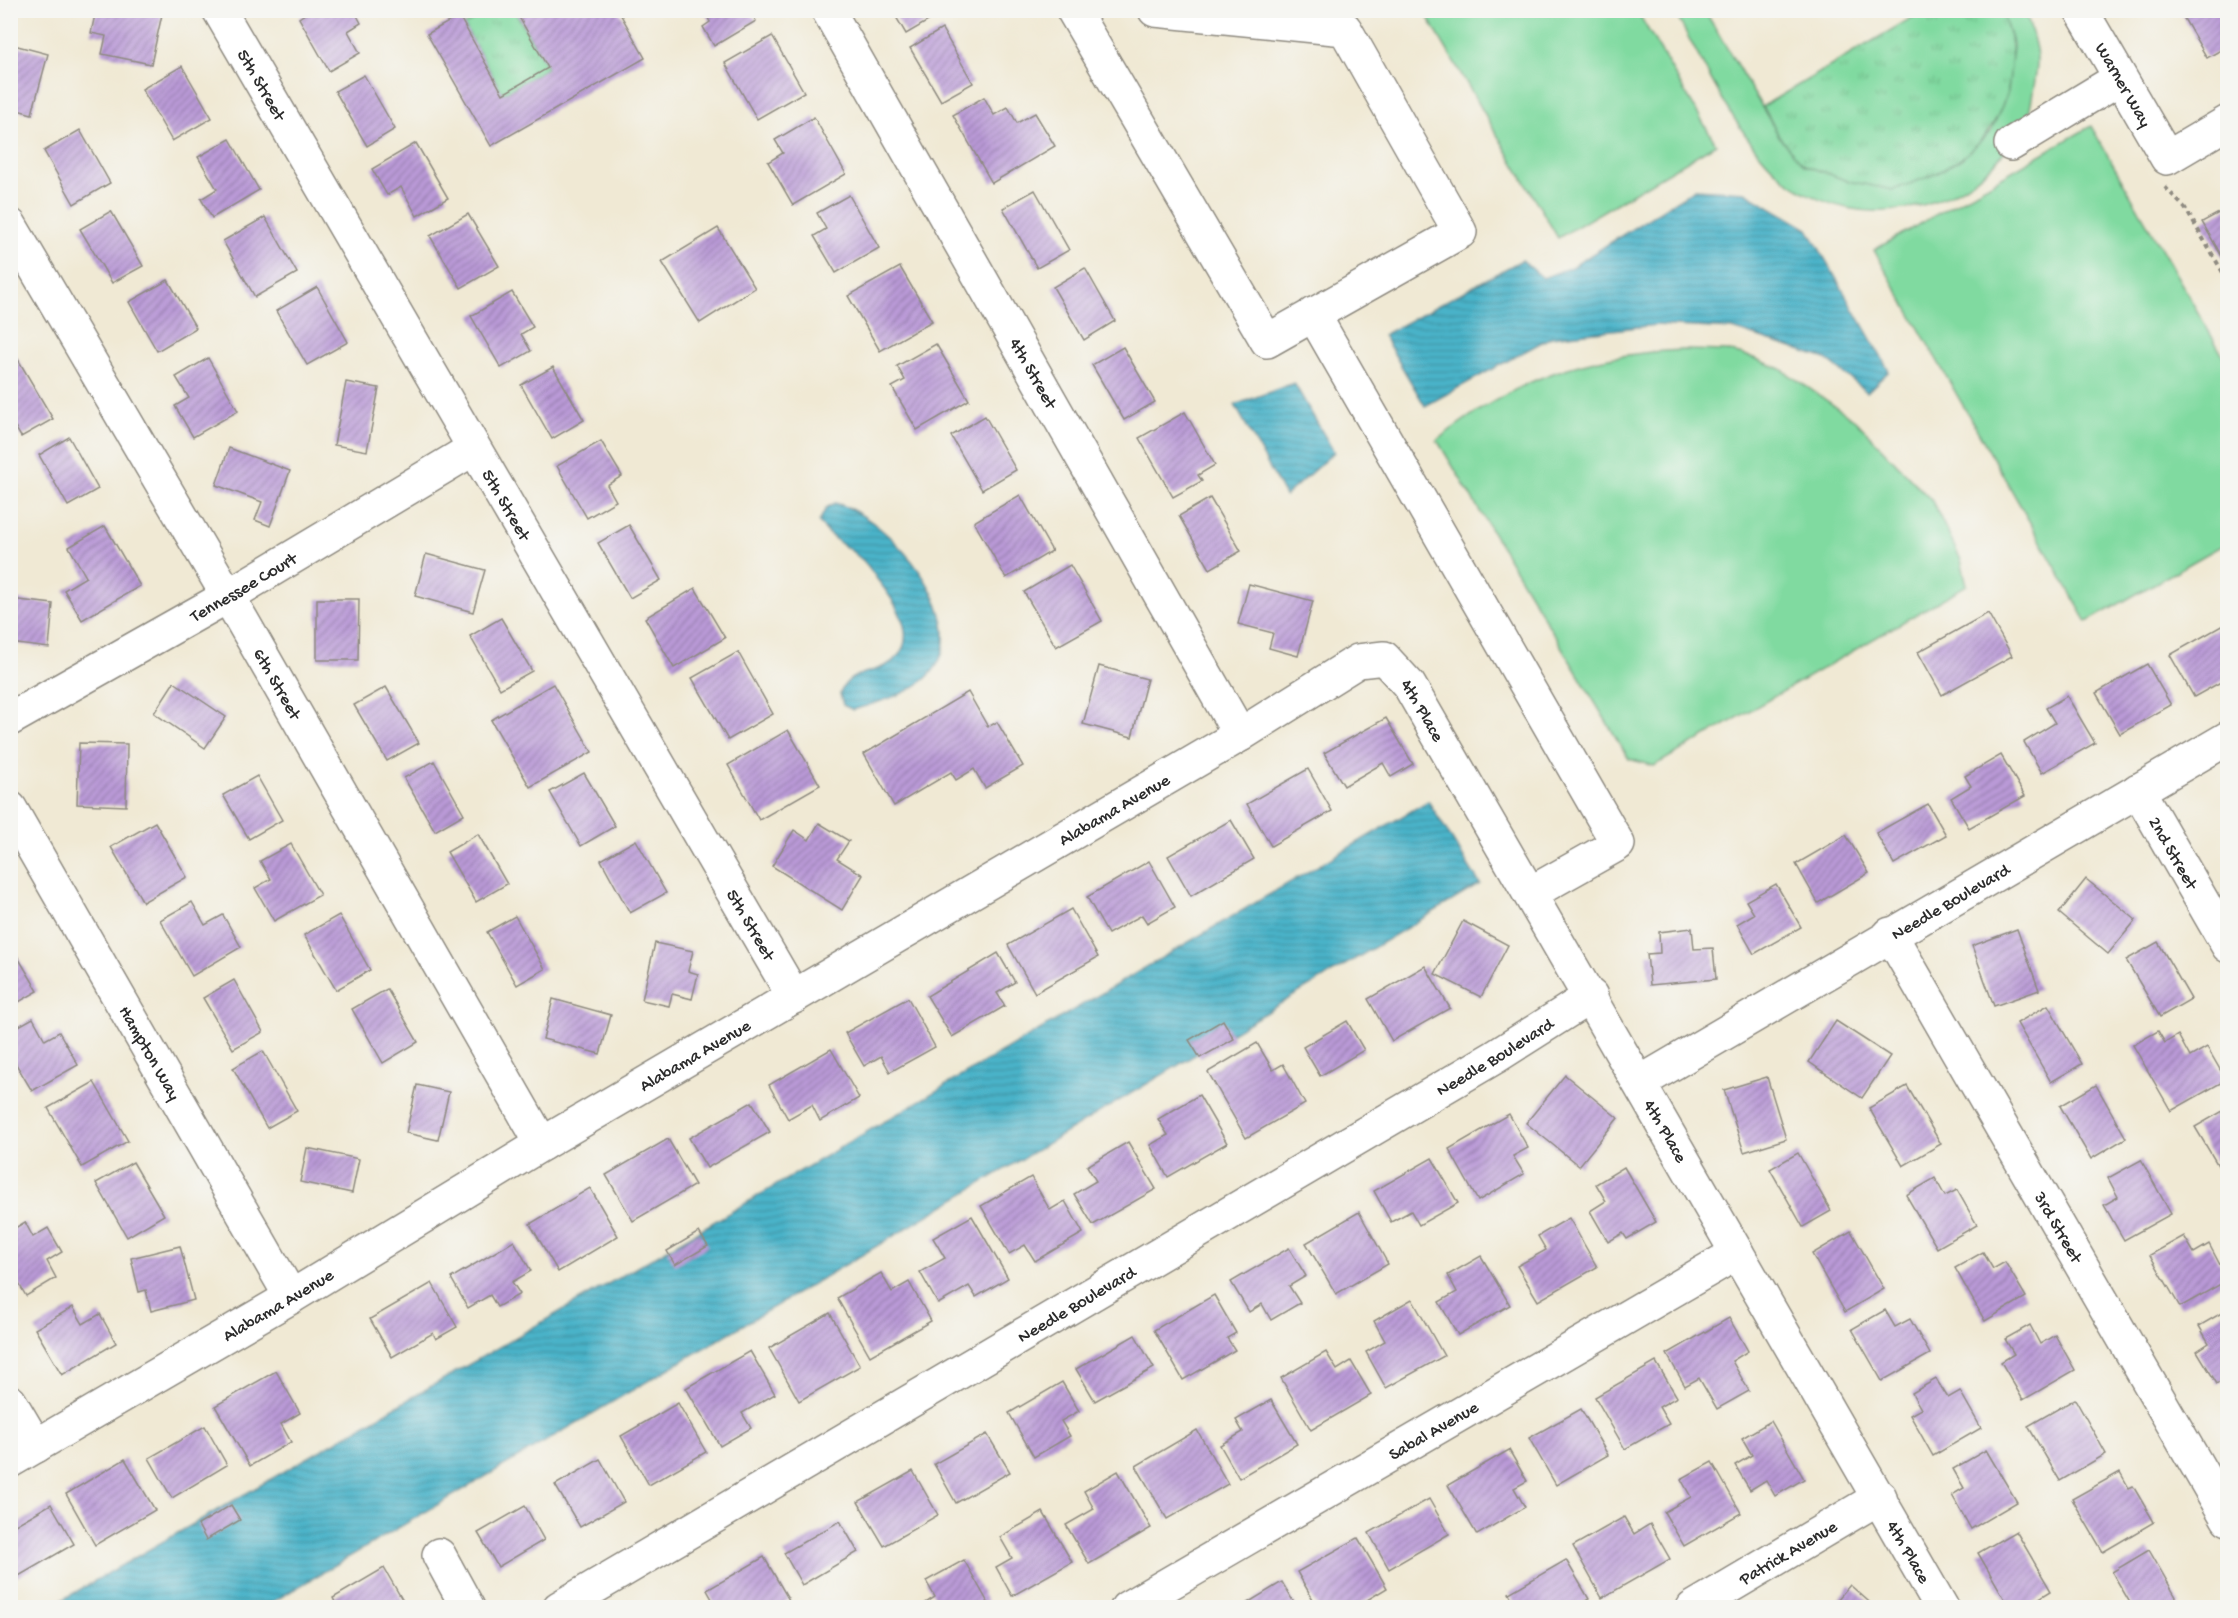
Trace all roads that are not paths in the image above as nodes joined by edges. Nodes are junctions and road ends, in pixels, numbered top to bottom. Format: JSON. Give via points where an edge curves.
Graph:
{"nodes":[{"id":1,"x":219,"y":10,"type":"edge"},
{"id":2,"x":828,"y":10,"type":"edge"},
{"id":3,"x":1073,"y":10,"type":"edge"},
{"id":4,"x":1155,"y":10,"type":"edge"},
{"id":5,"x":2081,"y":10,"type":"edge"},
{"id":6,"x":2120,"y":78,"type":"junction"},
{"id":7,"x":2228,"y":122,"type":"edge"},
{"id":8,"x":2011,"y":144,"type":"dead end"},
{"id":9,"x":10,"y":225,"type":"edge"},
{"id":10,"x":1313,"y":314,"type":"junction"},
{"id":11,"x":473,"y":449,"type":"junction"},
{"id":12,"x":228,"y":596,"type":"junction"},
{"id":13,"x":1384,"y":658,"type":"joint"},
{"id":14,"x":10,"y":719,"type":"edge"},
{"id":15,"x":1240,"y":735,"type":"junction"},
{"id":16,"x":2228,"y":738,"type":"edge"},
{"id":17,"x":2138,"y":790,"type":"junction"},
{"id":18,"x":10,"y":808,"type":"edge"},
{"id":19,"x":1531,"y":893,"type":"junction"},
{"id":20,"x":1890,"y":934,"type":"junction"},
{"id":21,"x":2228,"y":946,"type":"edge"},
{"id":22,"x":1591,"y":996,"type":"junction"},
{"id":23,"x":794,"y":997,"type":"junction"},
{"id":24,"x":1641,"y":1082,"type":"junction"},
{"id":25,"x":542,"y":1144,"type":"junction"},
{"id":26,"x":1737,"y":1253,"type":"junction"},
{"id":27,"x":291,"y":1297,"type":"junction"},
{"id":28,"x":10,"y":1402,"type":"edge"},
{"id":29,"x":23,"y":1454,"type":"edge"},
{"id":30,"x":1880,"y":1497,"type":"junction"},
{"id":31,"x":2228,"y":1519,"type":"edge"},
{"id":32,"x":439,"y":1555,"type":"dead end"},
{"id":33,"x":468,"y":1608,"type":"edge"},
{"id":34,"x":559,"y":1608,"type":"edge"},
{"id":35,"x":1128,"y":1608,"type":"edge"},
{"id":36,"x":1693,"y":1608,"type":"edge"},
{"id":37,"x":1942,"y":1608,"type":"edge"}],
"edges":[{"from":1,"to":11,"type":"street","name":"5th Street"},
{"from":2,"to":15,"type":"street","name":"4th Street"},
{"from":3,"to":10,"type":"street","via":[[1267,341]]},
{"from":4,"to":10,"type":"street","via":[[1345,29],[1460,232]]},
{"from":5,"to":6,"type":"street","name":"Warner Way"},
{"from":6,"to":7,"type":"street","name":"Warner Way","via":[[2163,170]]},
{"from":6,"to":8,"type":"street"},
{"from":9,"to":12,"type":"street","name":"6th Street"},
{"from":10,"to":19,"type":"street","via":[[1618,844]]},
{"from":11,"to":12,"type":"street","name":"Tennessee Court"},
{"from":11,"to":23,"type":"street","name":"5th Street"},
{"from":12,"to":14,"type":"street","name":"Tennessee Court"},
{"from":12,"to":25,"type":"street","name":"6th Street"},
{"from":13,"to":15,"type":"street","name":"Alabama Avenue","via":[[1358,660]]},
{"from":13,"to":19,"type":"street","name":"4th Place","via":[[1409,684]]},
{"from":15,"to":23,"type":"street","name":"Alabama Avenue"},
{"from":16,"to":17,"type":"street","name":"Needle Boulevard"},
{"from":17,"to":20,"type":"street","name":"Needle Boulevard"},
{"from":17,"to":21,"type":"street","name":"2nd Street"},
{"from":18,"to":27,"type":"street","name":"Hampton Way"},
{"from":19,"to":22,"type":"street","name":"4th Place"},
{"from":20,"to":24,"type":"street","name":"Needle Boulevard"},
{"from":20,"to":31,"type":"street","name":"3rd Street"},
{"from":22,"to":24,"type":"street","name":"4th Place"},
{"from":22,"to":34,"type":"street","name":"Needle Boulevard","via":[[1485,1063]]},
{"from":23,"to":25,"type":"street","name":"Alabama Avenue"},
{"from":24,"to":26,"type":"street","name":"4th Place"},
{"from":25,"to":27,"type":"street","name":"Alabama Avenue"},
{"from":26,"to":30,"type":"street","name":"4th Place"},
{"from":26,"to":35,"type":"street","name":"Sabal Avenue"},
{"from":27,"to":29,"type":"street","name":"Alabama Avenue"},
{"from":28,"to":29,"type":"street"},
{"from":30,"to":36,"type":"street","name":"Patrick Avenue"},
{"from":30,"to":37,"type":"street","name":"4th Place"},
{"from":32,"to":33,"type":"street"}]}
